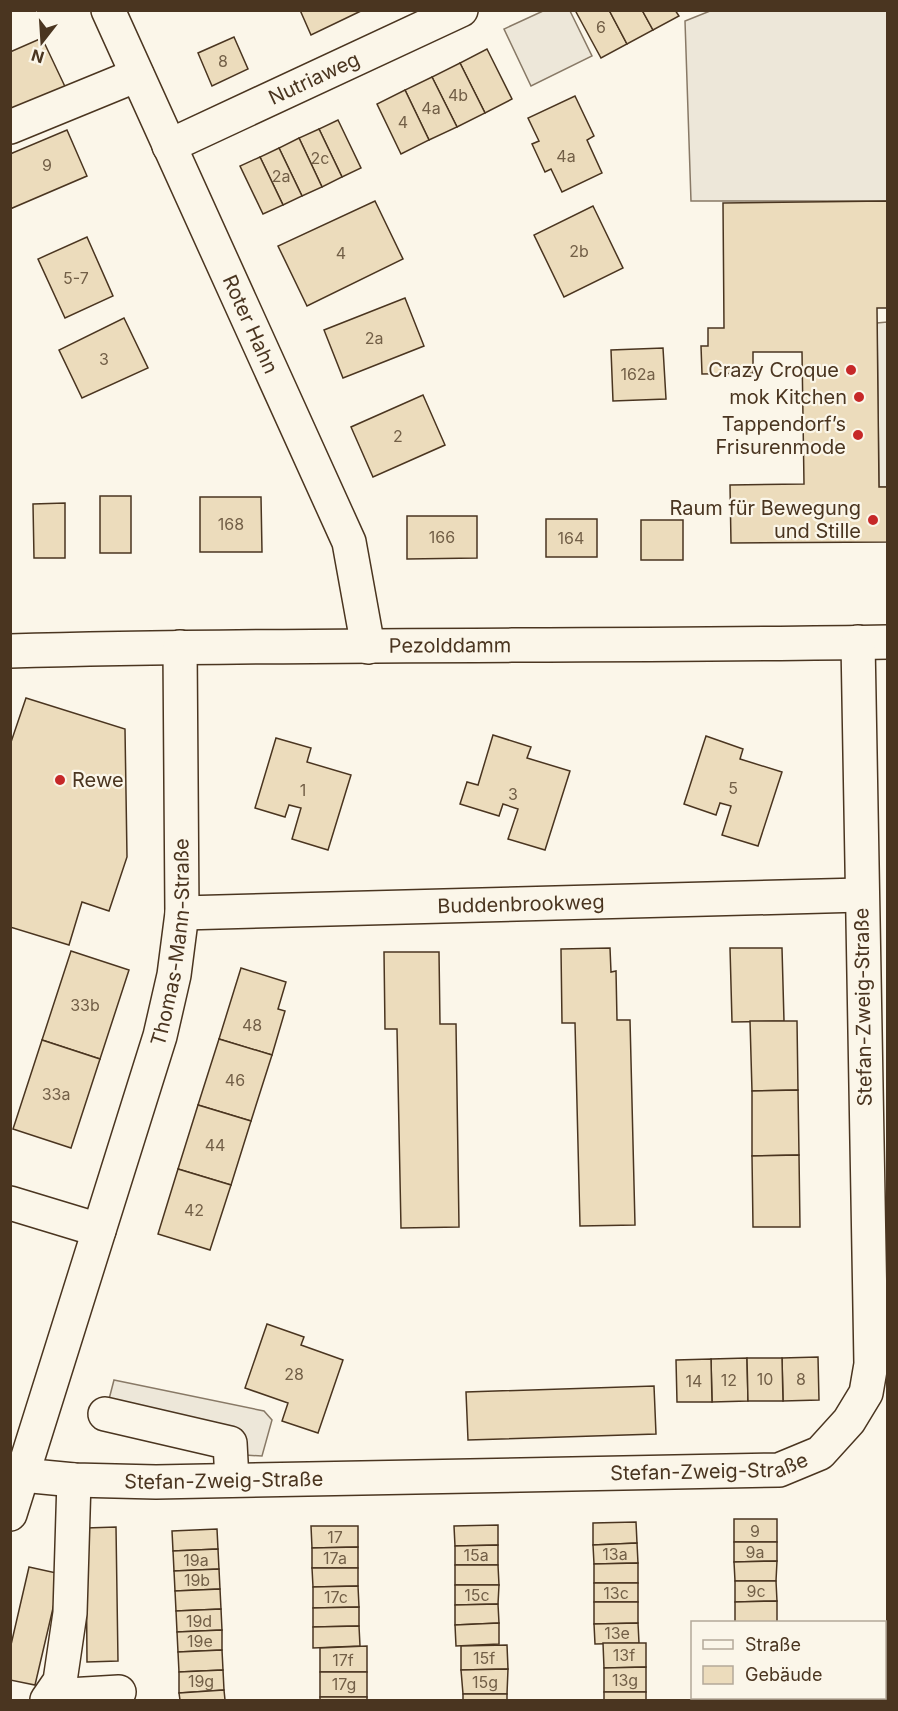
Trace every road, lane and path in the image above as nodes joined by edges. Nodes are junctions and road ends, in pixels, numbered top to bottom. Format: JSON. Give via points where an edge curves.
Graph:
{"nodes":[{"id":1,"x":108,"y":10,"type":"edge"},
{"id":2,"x":461,"y":10,"type":"edge"},
{"id":3,"x":137,"y":75,"type":"junction"},
{"id":4,"x":10,"y":127,"type":"edge"},
{"id":5,"x":169,"y":146,"type":"junction"},
{"id":6,"x":873,"y":642,"type":"edge"},
{"id":7,"x":180,"y":646,"type":"junction"},
{"id":8,"x":368,"y":647,"type":"junction"},
{"id":9,"x":10,"y":651,"type":"edge"},
{"id":10,"x":870,"y":877,"type":"edge"},
{"id":11,"x":182,"y":913,"type":"junction"},
{"id":12,"x":876,"y":1029,"type":"edge"},
{"id":13,"x":10,"y":1203,"type":"edge"},
{"id":14,"x":99,"y":1230,"type":"junction"},
{"id":15,"x":878,"y":1297,"type":"edge"},
{"id":16,"x":105,"y":1414,"type":"dead end"},
{"id":17,"x":22,"y":1475,"type":"junction"},
{"id":18,"x":74,"y":1480,"type":"junction"},
{"id":19,"x":232,"y":1480,"type":"junction"},
{"id":20,"x":10,"y":1514,"type":"edge"},
{"id":21,"x":119,"y":1692,"type":"dead end"},
{"id":22,"x":49,"y":1698,"type":"edge"}],
"edges":[{"from":1,"to":3,"type":"street","name":"Roter Hahn"},
{"from":2,"to":5,"type":"street","name":"Nutriaweg"},
{"from":3,"to":4,"type":"street"},
{"from":3,"to":5,"type":"street","name":"Roter Hahn"},
{"from":5,"to":8,"type":"street","name":"Roter Hahn","via":[[349,542]]},
{"from":6,"to":8,"type":"street","name":"Pezolddamm"},
{"from":6,"to":10,"type":"street","name":"Stefan-Zweig-Straße"},
{"from":7,"to":8,"type":"street","name":"Pezolddamm"},
{"from":7,"to":9,"type":"street","name":"Pezolddamm"},
{"from":7,"to":11,"type":"street","name":"Thomas-Mann-Straße"},
{"from":10,"to":11,"type":"street","name":"Buddenbrookweg"},
{"from":10,"to":12,"type":"street","name":"Stefan-Zweig-Straße"},
{"from":11,"to":14,"type":"street","name":"Thomas-Mann-Straße","via":[[174,975],[160,1036]]},
{"from":12,"to":15,"type":"street","name":"Stefan-Zweig-Straße"},
{"from":13,"to":14,"type":"street"},
{"from":14,"to":17,"type":"street","name":"Thomas-Mann-Straße"},
{"from":15,"to":19,"type":"street","name":"Stefan-Zweig-Straße","via":[[866,1393],[849,1421],[820,1453],[779,1470]]},
{"from":16,"to":19,"type":"street","via":[[230,1443]]},
{"from":17,"to":18,"type":"street","name":"Stefan-Zweig-Straße"},
{"from":17,"to":20,"type":"street","name":"Thomas-Mann-Straße"},
{"from":18,"to":19,"type":"street","name":"Stefan-Zweig-Straße"},
{"from":18,"to":22,"type":"street","via":[[70,1613],[60,1681]]},
{"from":21,"to":22,"type":"street"}]}
